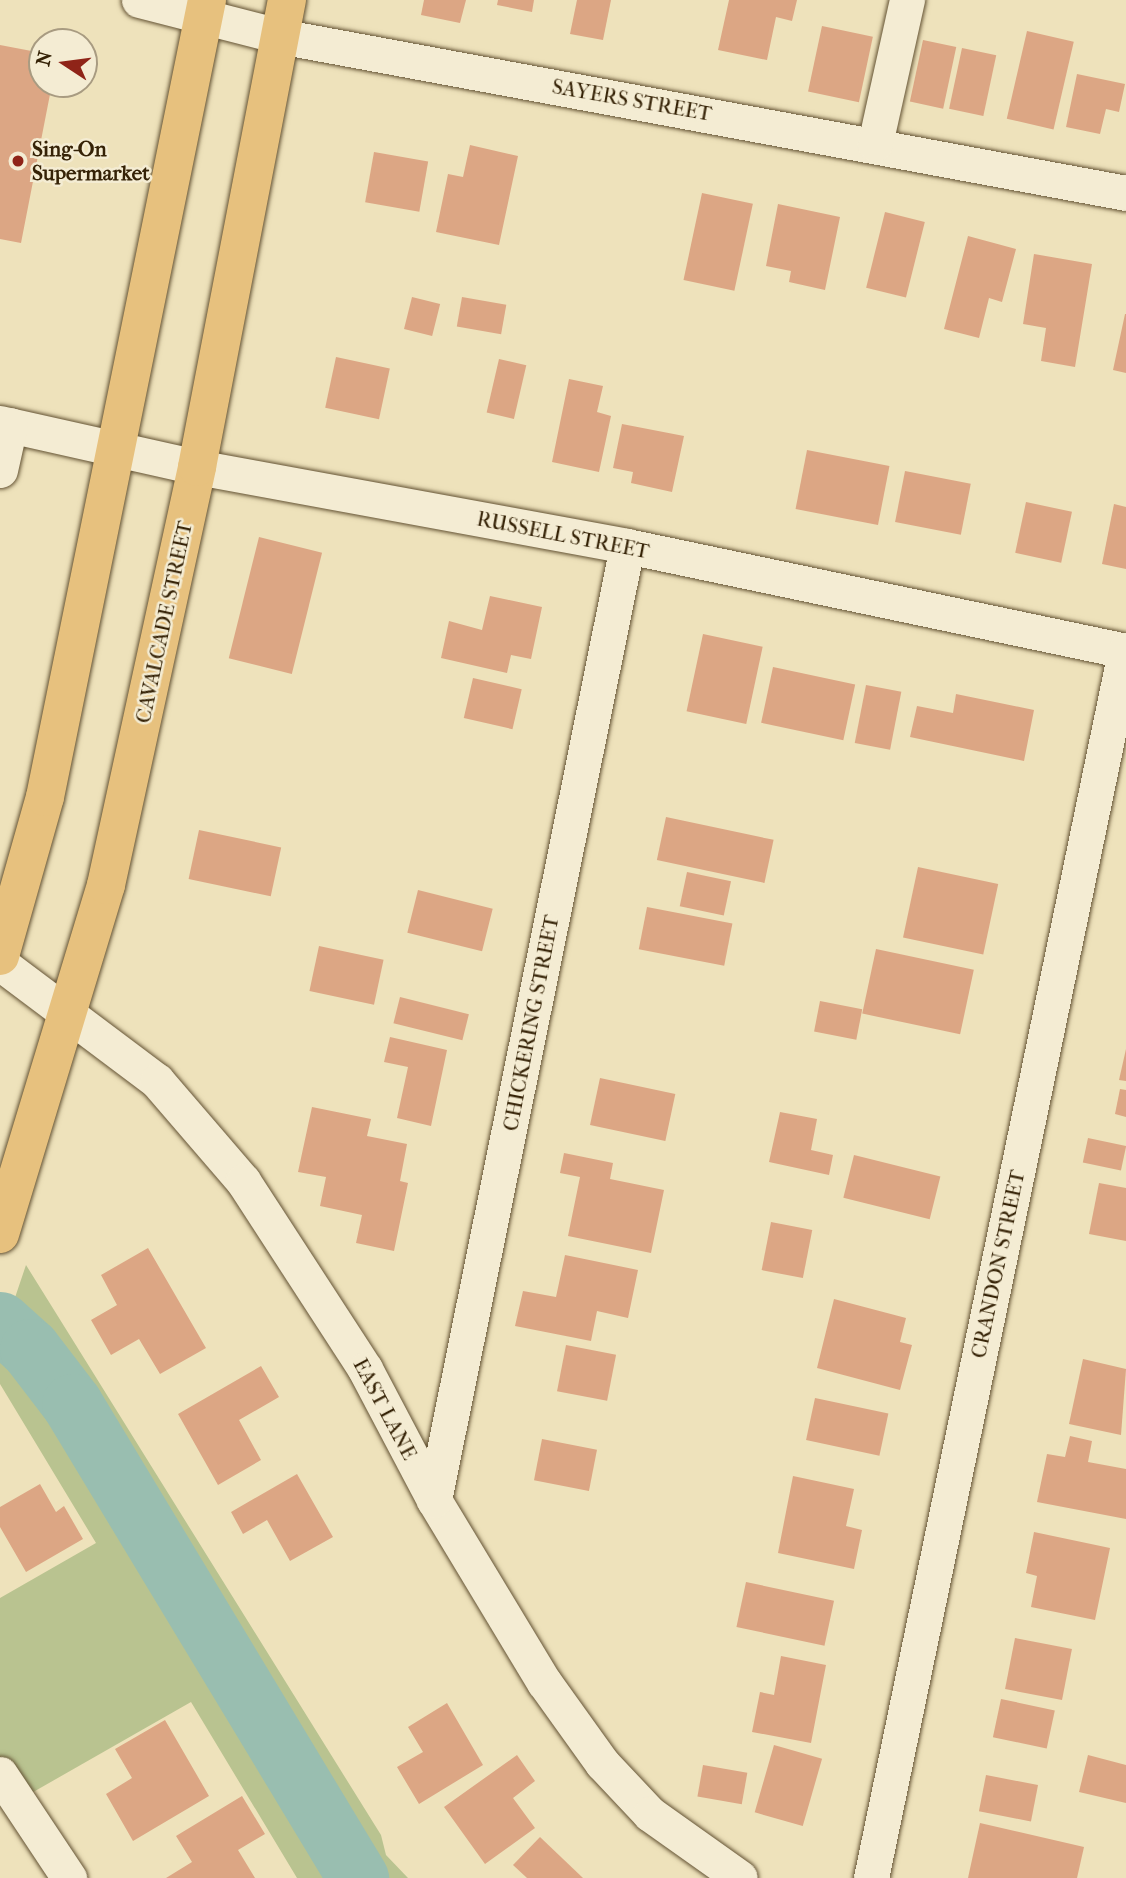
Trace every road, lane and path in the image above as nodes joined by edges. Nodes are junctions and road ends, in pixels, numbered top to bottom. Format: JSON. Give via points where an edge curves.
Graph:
{"nodes":[{"id":1,"x":139,"y":0,"type":"edge"},
{"id":2,"x":907,"y":0,"type":"edge"},
{"id":3,"x":206,"y":7,"type":"edge"},
{"id":4,"x":283,"y":18,"type":"edge"},
{"id":5,"x":875,"y":144,"type":"junction"},
{"id":6,"x":1126,"y":193,"type":"edge"},
{"id":7,"x":5,"y":424,"type":"edge"},
{"id":8,"x":119,"y":451,"type":"junction"},
{"id":9,"x":197,"y":467,"type":"junction"},
{"id":10,"x":0,"y":470,"type":"edge"},
{"id":11,"x":627,"y":546,"type":"junction"},
{"id":12,"x":1126,"y":651,"type":"edge"},
{"id":13,"x":0,"y":956,"type":"edge"},
{"id":14,"x":0,"y":963,"type":"edge"},
{"id":15,"x":69,"y":1015,"type":"junction"},
{"id":16,"x":0,"y":1234,"type":"edge"},
{"id":17,"x":434,"y":1500,"type":"junction"},
{"id":18,"x":0,"y":1774,"type":"edge"},
{"id":19,"x":69,"y":1878,"type":"edge"},
{"id":20,"x":740,"y":1878,"type":"edge"},
{"id":21,"x":871,"y":1878,"type":"edge"}],
"edges":[{"from":1,"to":3,"type":"street","name":"SAYERS STREET"},
{"from":2,"to":5,"type":"street"},
{"from":3,"to":4,"type":"street","name":"SAYERS STREET"},
{"from":3,"to":8,"type":"main road"},
{"from":4,"to":5,"type":"street","name":"SAYERS STREET"},
{"from":4,"to":9,"type":"main road","name":"CAVALCADE STREET"},
{"from":5,"to":6,"type":"street","name":"SAYERS STREET"},
{"from":7,"to":8,"type":"street","name":"RUSSELL STREET"},
{"from":7,"to":10,"type":"street"},
{"from":8,"to":9,"type":"street","name":"RUSSELL STREET"},
{"from":8,"to":13,"type":"main road","via":[[45,797]]},
{"from":9,"to":11,"type":"street","name":"RUSSELL STREET"},
{"from":9,"to":15,"type":"main road","name":"CAVALCADE STREET","via":[[106,885]]},
{"from":11,"to":12,"type":"street","name":"RUSSELL STREET"},
{"from":11,"to":17,"type":"street","name":"CHICKERING STREET"},
{"from":12,"to":21,"type":"street","name":"CRANDON STREET"},
{"from":14,"to":15,"type":"street","name":"EAST LANE"},
{"from":15,"to":16,"type":"main road","name":"CAVALCADE STREET"},
{"from":15,"to":17,"type":"street","name":"EAST LANE","via":[[157,1081],[243,1181],[365,1368]]},
{"from":17,"to":20,"type":"street","name":"EAST LANE","via":[[544,1682],[602,1763],[650,1814]]},
{"from":18,"to":19,"type":"street"}]}
